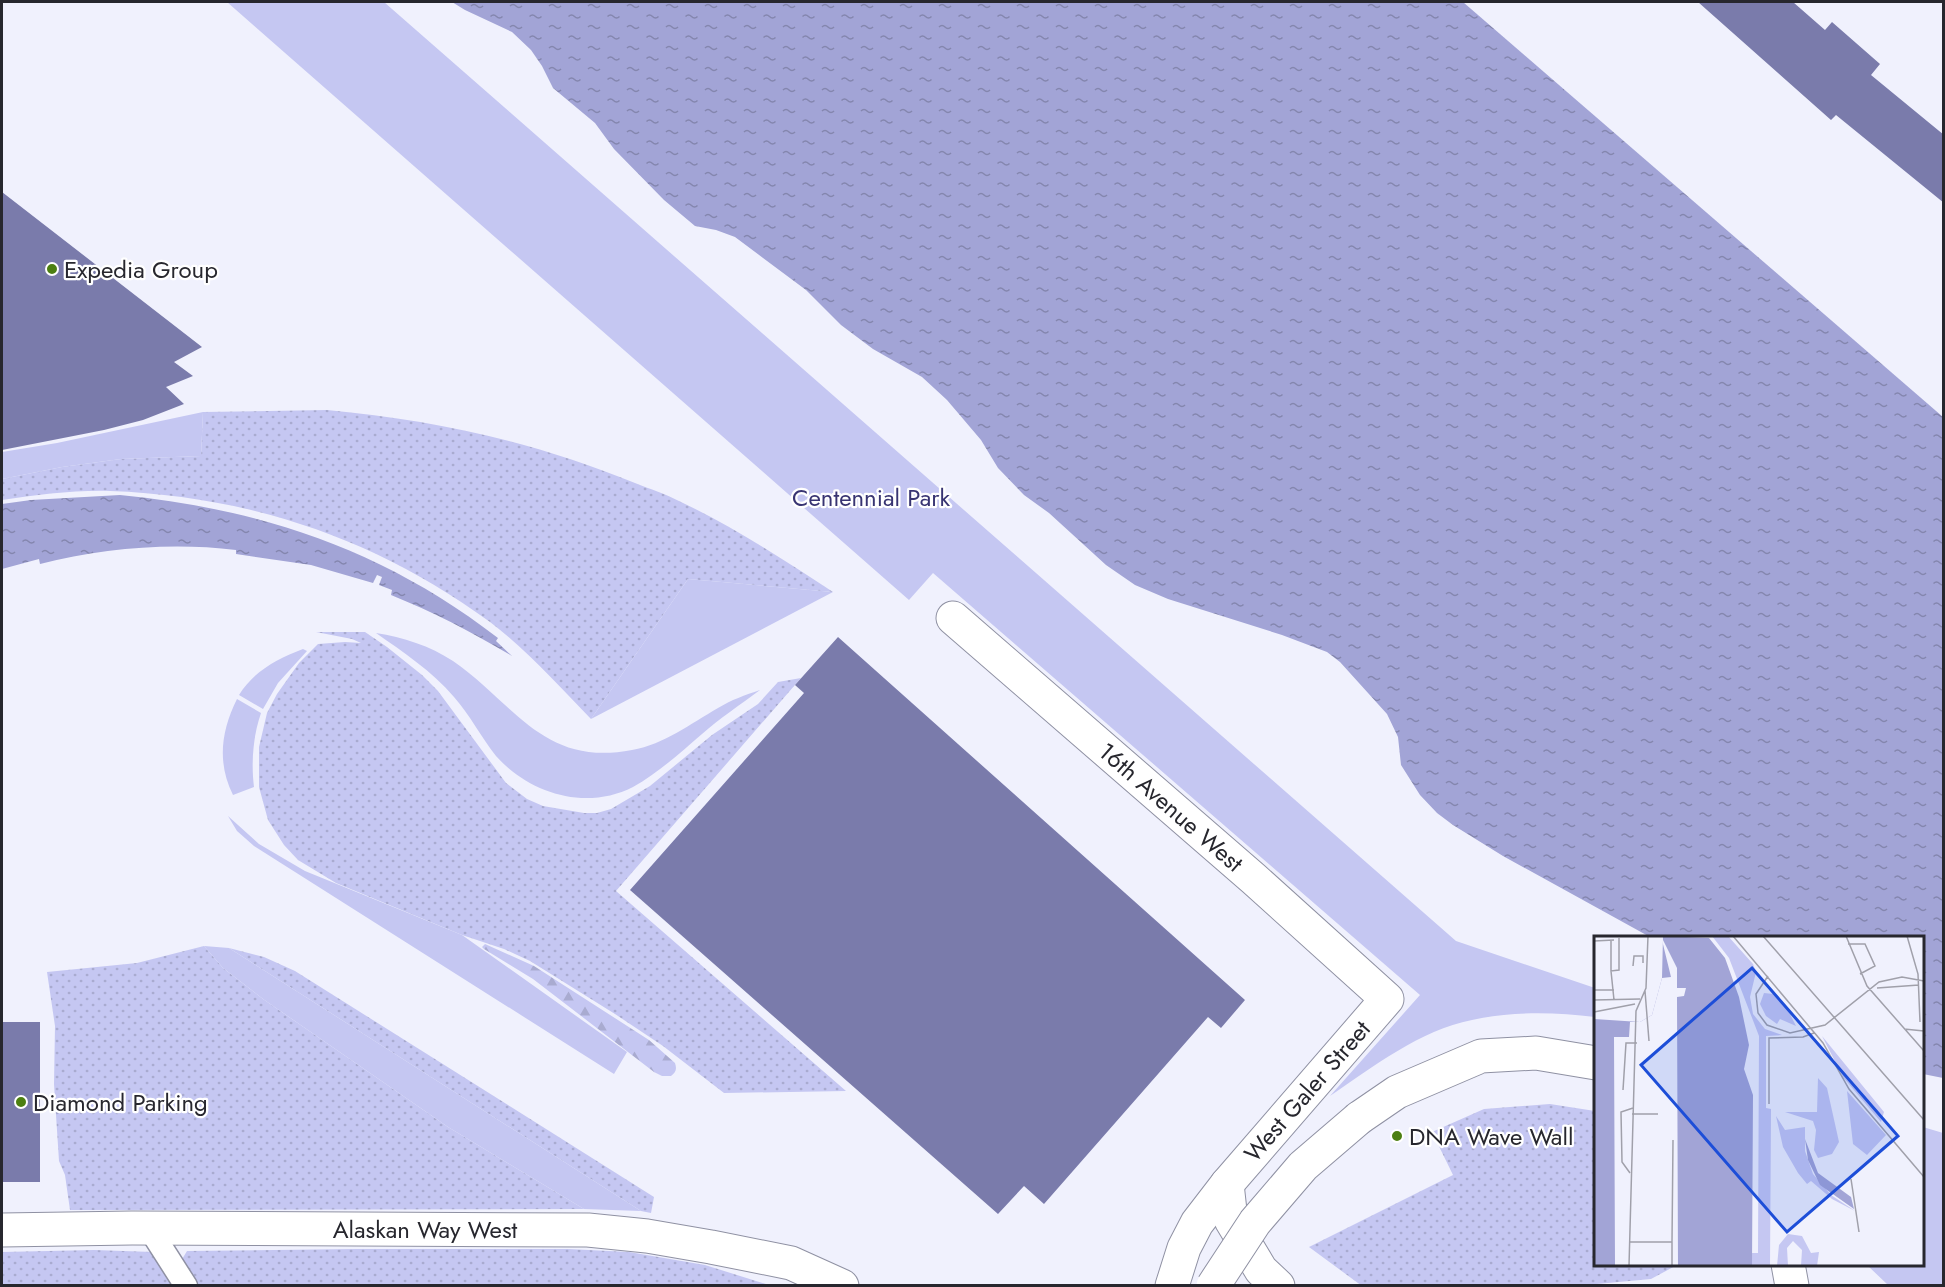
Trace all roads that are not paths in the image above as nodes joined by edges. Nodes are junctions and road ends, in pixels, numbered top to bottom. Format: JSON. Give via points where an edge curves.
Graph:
{"nodes":[{"id":1,"x":953,"y":618,"type":"dead end"},
{"id":2,"x":1387,"y":999,"type":"joint"},
{"id":3,"x":1594,"y":1063,"type":"edge"},
{"id":4,"x":1227,"y":1184,"type":"junction"},
{"id":5,"x":149,"y":1228,"type":"junction"},
{"id":6,"x":2,"y":1230,"type":"edge"},
{"id":7,"x":1788,"y":1266,"type":"edge"},
{"id":8,"x":186,"y":1286,"type":"edge"},
{"id":9,"x":842,"y":1286,"type":"edge"},
{"id":10,"x":1172,"y":1286,"type":"edge"},
{"id":11,"x":1213,"y":1286,"type":"edge"},
{"id":12,"x":1278,"y":1286,"type":"edge"},
{"id":13,"x":1792,"y":1286,"type":"edge"}],
"edges":[{"from":1,"to":2,"type":"street","name":"16th Avenue West"},
{"from":2,"to":4,"type":"street","name":"West Galer Street"},
{"from":3,"to":11,"type":"street","bridge":true,"via":[[1536,1053],[1481,1056],[1397,1092],[1359,1118],[1303,1166],[1256,1222]]},
{"from":4,"to":10,"type":"street","name":"West Galer Street","via":[[1197,1223]]},
{"from":4,"to":12,"type":"street","name":"West Galer Street","via":[[1231,1220],[1261,1270]]},
{"from":5,"to":6,"type":"street","name":"Alaskan Way West"},
{"from":5,"to":8,"type":"lane"},
{"from":5,"to":9,"type":"street","name":"Alaskan Way West","via":[[588,1230],[679,1241],[791,1263]]},
{"from":7,"to":13,"type":"street"}]}
